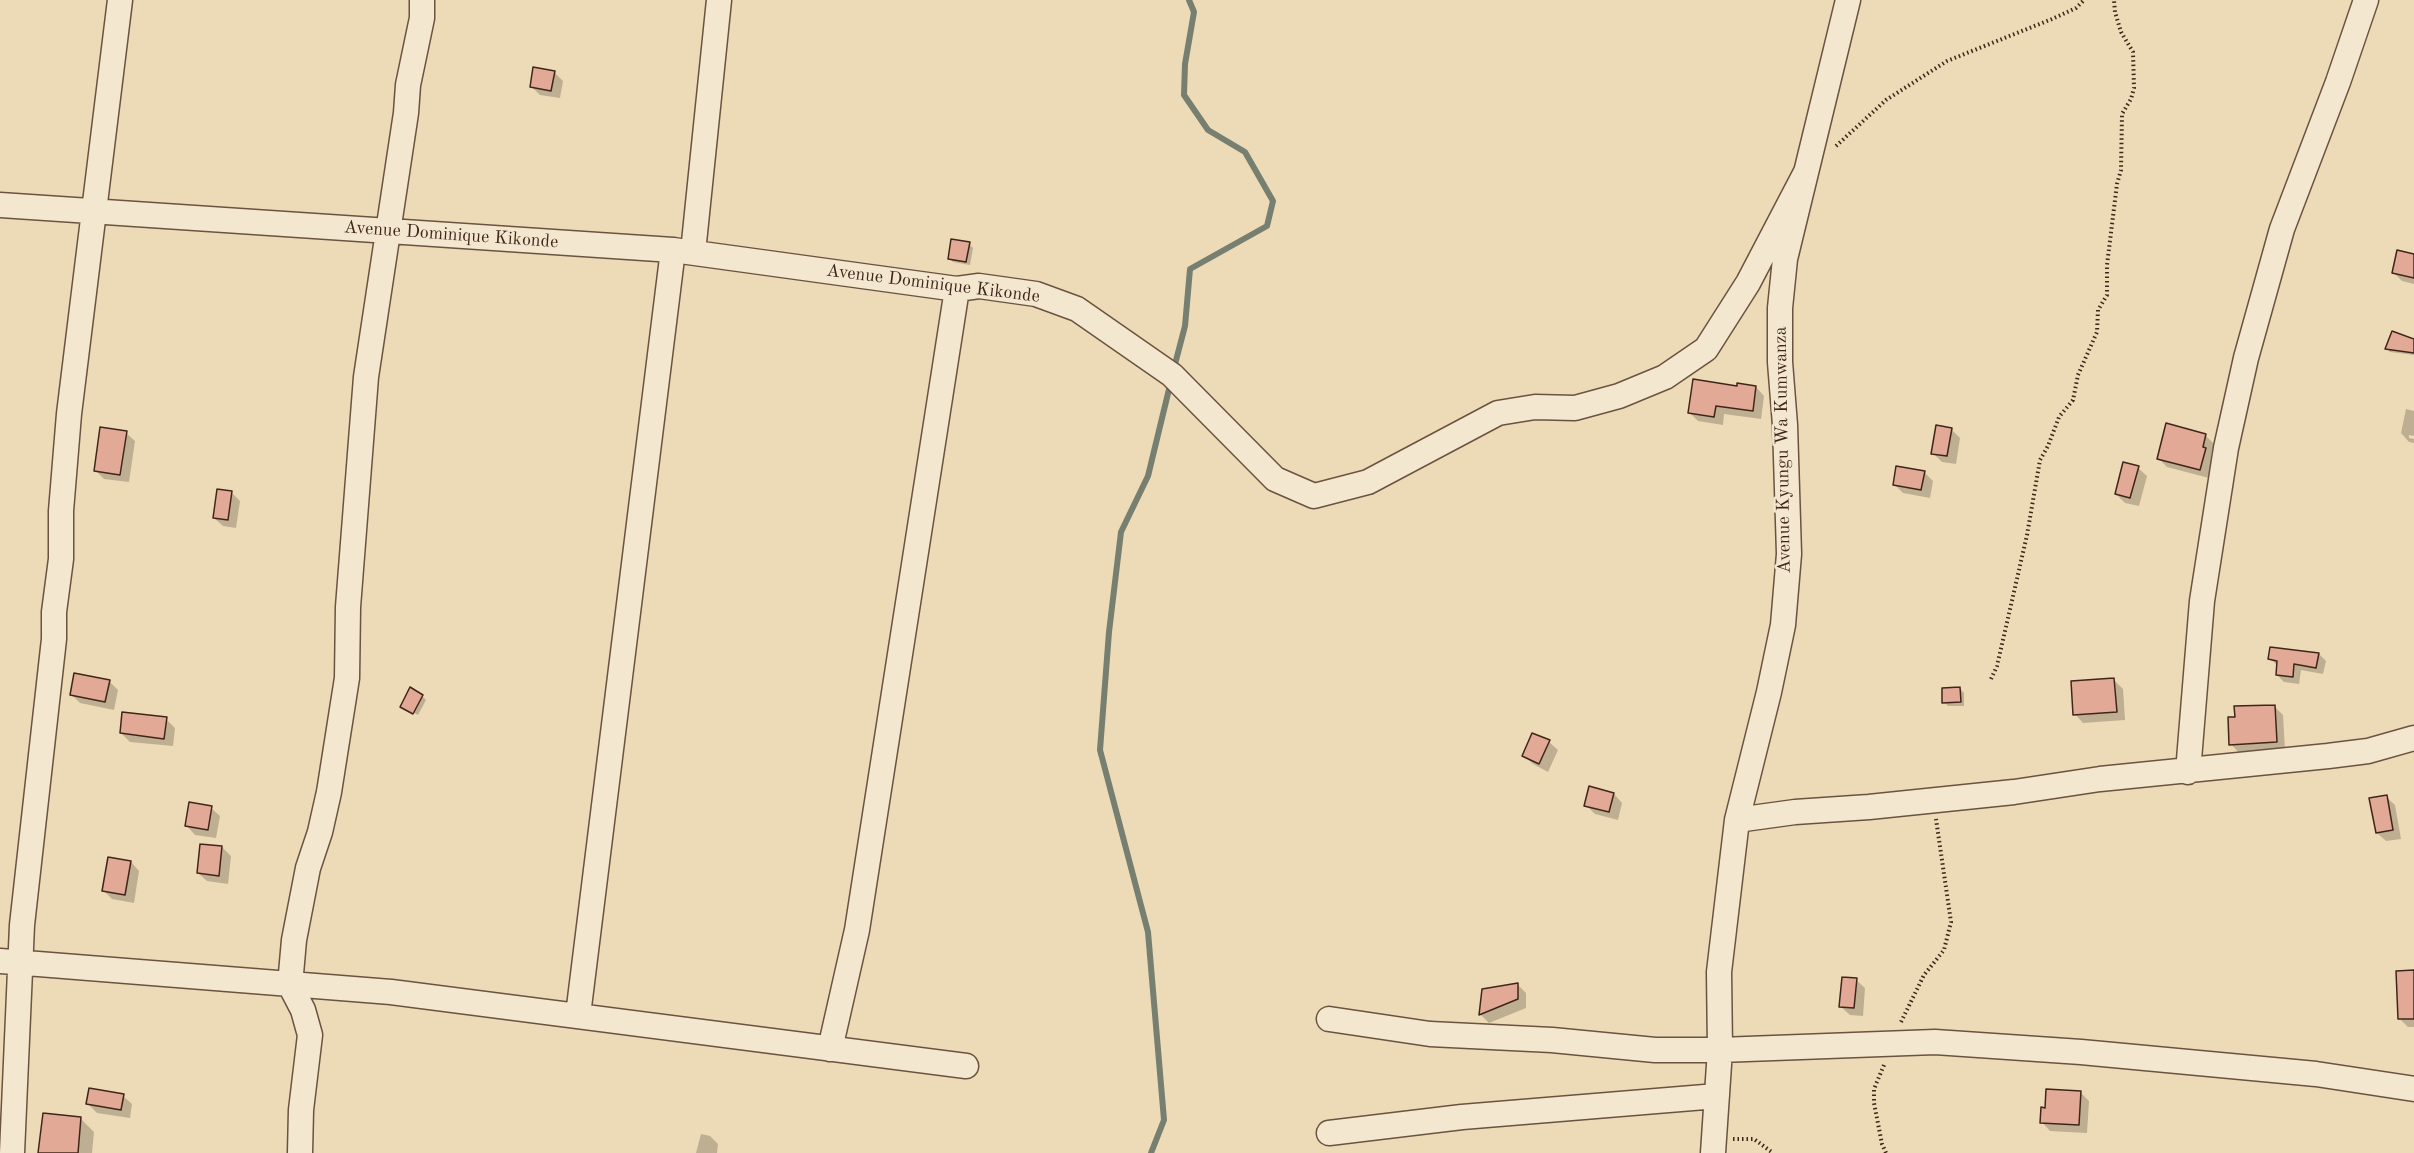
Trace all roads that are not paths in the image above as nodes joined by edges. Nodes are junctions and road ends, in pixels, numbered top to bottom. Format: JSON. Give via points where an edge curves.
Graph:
{"nodes":[{"id":1,"x":120,"y":0,"type":"edge"},
{"id":2,"x":422,"y":0,"type":"edge"},
{"id":3,"x":719,"y":0,"type":"edge"},
{"id":4,"x":1848,"y":0,"type":"edge"},
{"id":5,"x":2366,"y":0,"type":"edge"},
{"id":6,"x":1806,"y":172,"type":"junction"},
{"id":7,"x":0,"y":205,"type":"edge"},
{"id":8,"x":93,"y":211,"type":"junction"},
{"id":9,"x":388,"y":230,"type":"junction"},
{"id":10,"x":683,"y":251,"type":"junction"},
{"id":11,"x":957,"y":289,"type":"junction"},
{"id":12,"x":2414,"y":738,"type":"edge"},
{"id":13,"x":2188,"y":772,"type":"junction"},
{"id":14,"x":1737,"y":820,"type":"junction"},
{"id":15,"x":10,"y":961,"type":"edge"},
{"id":16,"x":290,"y":985,"type":"junction"},
{"id":17,"x":578,"y":1015,"type":"junction"},
{"id":18,"x":1329,"y":1019,"type":"dead end"},
{"id":19,"x":830,"y":1049,"type":"junction"},
{"id":20,"x":1720,"y":1050,"type":"junction"},
{"id":21,"x":966,"y":1066,"type":"dead end"},
{"id":22,"x":2414,"y":1089,"type":"edge"},
{"id":23,"x":1717,"y":1096,"type":"junction"},
{"id":24,"x":1329,"y":1133,"type":"dead end"},
{"id":25,"x":1714,"y":1146,"type":"edge"},
{"id":26,"x":12,"y":1153,"type":"edge"},
{"id":27,"x":300,"y":1153,"type":"edge"}],
"edges":[{"from":1,"to":8,"type":"street"},
{"from":2,"to":9,"type":"street"},
{"from":3,"to":10,"type":"street"},
{"from":4,"to":6,"type":"street","name":"Avenue Kyungu Wa Kumwanza"},
{"from":5,"to":13,"type":"street","via":[[2282,229],[2246,358],[2226,448],[2202,600]]},
{"from":6,"to":11,"type":"street","name":"Avenue Dominique Kikonde","via":[[1748,283],[1706,349],[1665,377],[1575,408],[1535,407],[1498,412],[1368,482],[1314,496],[1275,479],[1172,375],[1077,309],[1036,294],[979,286]]},
{"from":6,"to":14,"type":"street","name":"Avenue Kyungu Wa Kumwanza","via":[[1785,259],[1780,308],[1789,554],[1783,625]]},
{"from":7,"to":8,"type":"street","name":"Avenue Dominique Kikonde"},
{"from":8,"to":9,"type":"street","name":"Avenue Dominique Kikonde"},
{"from":8,"to":15,"type":"street","via":[[69,414],[54,639],[28,867]]},
{"from":9,"to":10,"type":"street","name":"Avenue Dominique Kikonde"},
{"from":9,"to":16,"type":"street","via":[[366,377],[354,504],[347,678],[329,792],[294,940]]},
{"from":10,"to":11,"type":"street","name":"Avenue Dominique Kikonde"},
{"from":10,"to":17,"type":"street"},
{"from":11,"to":19,"type":"street","via":[[857,930]]},
{"from":12,"to":13,"type":"street","via":[[2368,751]]},
{"from":13,"to":14,"type":"street"},
{"from":14,"to":20,"type":"street","name":"Avenue Kyungu Wa Kumwanza","via":[[1719,972]]},
{"from":15,"to":16,"type":"street"},
{"from":15,"to":26,"type":"street"},
{"from":16,"to":17,"type":"street","via":[[391,992]]},
{"from":16,"to":27,"type":"street","via":[[310,1035]]},
{"from":17,"to":19,"type":"street"},
{"from":18,"to":20,"type":"street","via":[[1430,1034],[1655,1050]]},
{"from":19,"to":21,"type":"street"},
{"from":20,"to":22,"type":"street","via":[[1935,1042],[2316,1074]]},
{"from":20,"to":23,"type":"street","name":"Avenue Kyungu Wa Kumwanza"},
{"from":23,"to":24,"type":"street"},
{"from":23,"to":25,"type":"street","name":"Avenue Kyungu Wa Kumwanza"}]}
